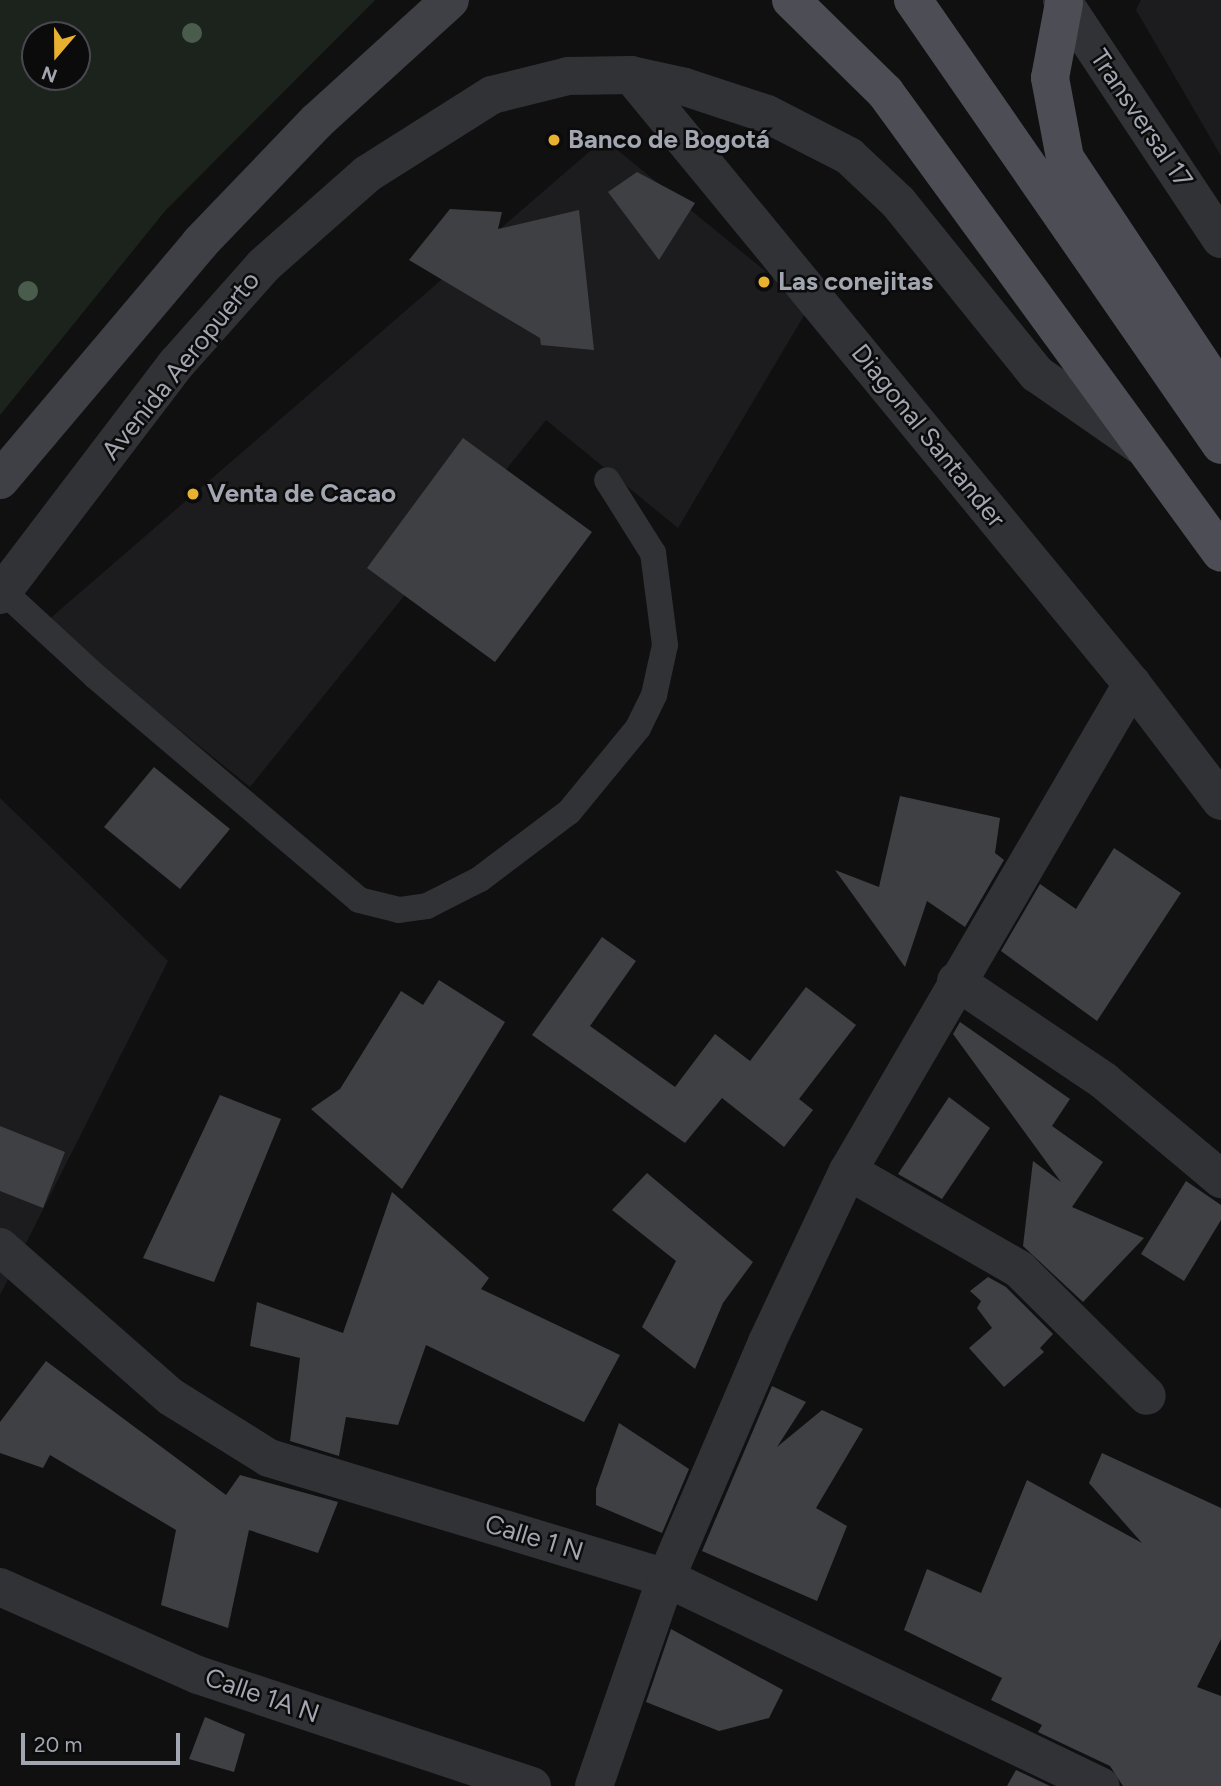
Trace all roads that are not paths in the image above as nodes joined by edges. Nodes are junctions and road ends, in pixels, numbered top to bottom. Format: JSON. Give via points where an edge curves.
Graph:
{"nodes":[{"id":1,"x":450,"y":0,"type":"edge"},
{"id":2,"x":791,"y":0,"type":"edge"},
{"id":3,"x":823,"y":0,"type":"edge"},
{"id":4,"x":913,"y":0,"type":"edge"},
{"id":5,"x":1063,"y":1,"type":"edge"},
{"id":6,"x":631,"y":75,"type":"junction"},
{"id":7,"x":885,"y":92,"type":"junction"},
{"id":8,"x":1221,"y":239,"type":"edge"},
{"id":9,"x":1221,"y":403,"type":"edge"},
{"id":10,"x":1221,"y":444,"type":"edge"},
{"id":11,"x":1149,"y":452,"type":"junction"},
{"id":12,"x":0,"y":480,"type":"edge"},
{"id":13,"x":607,"y":480,"type":"dead end"},
{"id":14,"x":1221,"y":554,"type":"edge"},
{"id":15,"x":2,"y":593,"type":"edge"},
{"id":16,"x":1132,"y":684,"type":"junction"},
{"id":17,"x":1221,"y":801,"type":"edge"},
{"id":18,"x":956,"y":981,"type":"junction"},
{"id":19,"x":848,"y":1171,"type":"junction"},
{"id":20,"x":1221,"y":1179,"type":"edge"},
{"id":21,"x":0,"y":1247,"type":"edge"},
{"id":22,"x":1147,"y":1396,"type":"dead end"},
{"id":23,"x":666,"y":1578,"type":"junction"},
{"id":24,"x":0,"y":1587,"type":"edge"},
{"id":25,"x":532,"y":1786,"type":"edge"},
{"id":26,"x":594,"y":1786,"type":"edge"},
{"id":27,"x":1101,"y":1786,"type":"edge"}],
"edges":[{"from":1,"to":12,"type":"main road","via":[[316,122],[88,371]]},
{"from":2,"to":7,"type":"main road"},
{"from":3,"to":7,"type":"main road"},
{"from":4,"to":10,"type":"main road"},
{"from":5,"to":8,"type":"street","name":"Transversal 17"},
{"from":5,"to":9,"type":"main road","via":[[1050,78],[1065,158],[1219,390]]},
{"from":6,"to":11,"type":"street","name":"Avenida Aeropuerto","via":[[767,114],[849,156],[898,202],[1037,374]]},
{"from":6,"to":15,"type":"street","name":"Avenida Aeropuerto","via":[[568,76],[492,95],[367,174],[263,266],[177,363]]},
{"from":6,"to":16,"type":"street","name":"Diagonal Santander"},
{"from":7,"to":11,"type":"main road"},
{"from":11,"to":14,"type":"main road"},
{"from":13,"to":15,"type":"lane","via":[[653,553],[665,645],[654,695],[638,728],[569,812],[480,879],[428,906],[399,910],[359,900]]},
{"from":16,"to":17,"type":"street","name":"Diagonal Santander"},
{"from":16,"to":18,"type":"street"},
{"from":18,"to":19,"type":"street"},
{"from":18,"to":20,"type":"street","via":[[1104,1081]]},
{"from":19,"to":22,"type":"street","via":[[1019,1269]]},
{"from":19,"to":23,"type":"street"},
{"from":21,"to":23,"type":"street","name":"Calle 1 N","via":[[171,1397],[270,1458]]},
{"from":23,"to":26,"type":"street"},
{"from":23,"to":27,"type":"street","name":"Calle 1 N"},
{"from":24,"to":25,"type":"street","name":"Calle 1A N","via":[[198,1675]]}]}
